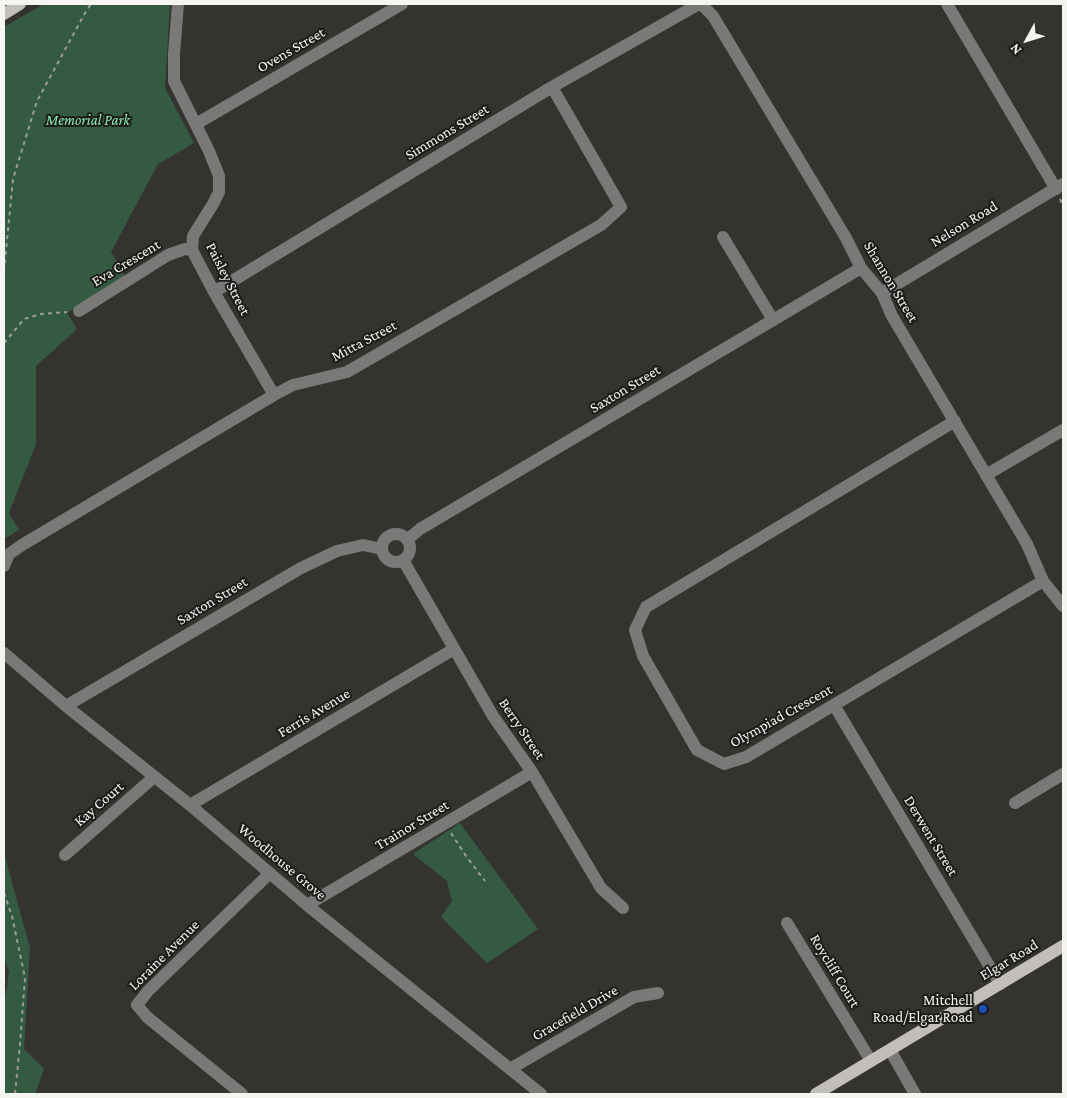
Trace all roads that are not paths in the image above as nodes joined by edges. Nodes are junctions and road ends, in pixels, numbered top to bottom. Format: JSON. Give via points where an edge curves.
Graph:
{"nodes":[{"id":1,"x":20,"y":4,"type":"edge"},
{"id":2,"x":178,"y":4,"type":"edge"},
{"id":3,"x":402,"y":4,"type":"edge"},
{"id":4,"x":700,"y":4,"type":"edge"},
{"id":5,"x":947,"y":4,"type":"edge"},
{"id":6,"x":4,"y":12,"type":"edge"},
{"id":7,"x":552,"y":87,"type":"junction"},
{"id":8,"x":196,"y":124,"type":"junction"},
{"id":9,"x":1060,"y":186,"type":"edge"},
{"id":10,"x":723,"y":237,"type":"dead end"},
{"id":11,"x":192,"y":250,"type":"junction"},
{"id":12,"x":861,"y":268,"type":"junction"},
{"id":13,"x":214,"y":292,"type":"junction"},
{"id":14,"x":882,"y":293,"type":"junction"},
{"id":15,"x":79,"y":311,"type":"road end"},
{"id":16,"x":773,"y":320,"type":"junction"},
{"id":17,"x":274,"y":395,"type":"junction"},
{"id":18,"x":954,"y":422,"type":"junction"},
{"id":19,"x":1063,"y":430,"type":"edge"},
{"id":20,"x":986,"y":475,"type":"junction"},
{"id":21,"x":407,"y":540,"type":"junction"},
{"id":22,"x":382,"y":549,"type":"junction"},
{"id":23,"x":403,"y":560,"type":"junction"},
{"id":24,"x":4,"y":566,"type":"edge"},
{"id":25,"x":1043,"y":581,"type":"junction"},
{"id":26,"x":1063,"y":606,"type":"edge"},
{"id":27,"x":454,"y":649,"type":"junction"},
{"id":28,"x":4,"y":653,"type":"edge"},
{"id":29,"x":834,"y":705,"type":"junction"},
{"id":30,"x":66,"y":706,"type":"junction"},
{"id":31,"x":532,"y":772,"type":"junction"},
{"id":32,"x":1063,"y":774,"type":"edge"},
{"id":33,"x":154,"y":777,"type":"junction"},
{"id":34,"x":1015,"y":803,"type":"dead end"},
{"id":35,"x":190,"y":805,"type":"junction"},
{"id":36,"x":65,"y":855,"type":"dead end"},
{"id":37,"x":270,"y":874,"type":"junction"},
{"id":38,"x":308,"y":905,"type":"junction"},
{"id":39,"x":623,"y":908,"type":"dead end"},
{"id":40,"x":787,"y":923,"type":"dead end"},
{"id":41,"x":1063,"y":946,"type":"edge"},
{"id":42,"x":1000,"y":984,"type":"junction"},
{"id":43,"x":658,"y":993,"type":"dead end"},
{"id":44,"x":890,"y":1050,"type":"junction"},
{"id":45,"x":871,"y":1061,"type":"junction"},
{"id":46,"x":510,"y":1069,"type":"junction"},
{"id":47,"x":242,"y":1094,"type":"edge"},
{"id":48,"x":541,"y":1094,"type":"edge"},
{"id":49,"x":816,"y":1094,"type":"edge"},
{"id":50,"x":915,"y":1094,"type":"edge"}],
"edges":[{"from":1,"to":6,"type":"main road"},
{"from":2,"to":8,"type":"street","name":"Paisley Street","via":[[174,81]]},
{"from":3,"to":8,"type":"street","name":"Ovens Street"},
{"from":4,"to":7,"type":"street","name":"Simmons Street"},
{"from":4,"to":12,"type":"street","name":"Shannon Street","via":[[713,16]]},
{"from":5,"to":9,"type":"street"},
{"from":7,"to":13,"type":"street","name":"Simmons Street"},
{"from":7,"to":17,"type":"street","name":"Mitta Street","via":[[621,207],[602,224],[347,372],[293,385]]},
{"from":8,"to":11,"type":"street","name":"Paisley Street","via":[[219,176],[219,192],[193,236]]},
{"from":9,"to":14,"type":"street","name":"Nelson Road"},
{"from":10,"to":16,"type":"street"},
{"from":11,"to":13,"type":"street","name":"Paisley Street"},
{"from":11,"to":15,"type":"street","name":"Eva Crescent","via":[[184,249],[168,255]]},
{"from":12,"to":14,"type":"street","name":"Shannon Street"},
{"from":12,"to":16,"type":"street","name":"Saxton Street"},
{"from":13,"to":17,"type":"street","name":"Paisley Street"},
{"from":14,"to":18,"type":"street","name":"Shannon Street"},
{"from":16,"to":21,"type":"street","name":"Saxton Street","via":[[420,529]]},
{"from":17,"to":24,"type":"street","name":"Mitta Street","via":[[22,545],[8,554]]},
{"from":18,"to":20,"type":"street","name":"Shannon Street"},
{"from":18,"to":29,"type":"street","name":"Olympiad Crescent","via":[[646,607],[635,630],[643,656],[697,750],[724,764],[746,757]]},
{"from":19,"to":20,"type":"street"},
{"from":20,"to":25,"type":"street","name":"Shannon Street","via":[[1027,544]]},
{"from":21,"to":22,"type":"street","via":[[401,535],[389,536]]},
{"from":21,"to":23,"type":"street","via":[[410,552]]},
{"from":22,"to":23,"type":"street","via":[[388,560]]},
{"from":22,"to":30,"type":"street","name":"Saxton Street","via":[[363,545],[337,550]]},
{"from":23,"to":27,"type":"street","name":"Berry Street"},
{"from":25,"to":26,"type":"street","name":"Shannon Street"},
{"from":25,"to":29,"type":"street","name":"Olympiad Crescent"},
{"from":27,"to":31,"type":"street","name":"Berry Street","via":[[492,716]]},
{"from":27,"to":35,"type":"street","name":"Ferris Avenue"},
{"from":28,"to":30,"type":"street","name":"Woodhouse Grove"},
{"from":29,"to":42,"type":"street","name":"Derwent Street"},
{"from":30,"to":33,"type":"street","name":"Woodhouse Grove"},
{"from":31,"to":38,"type":"street","name":"Trainor Street"},
{"from":31,"to":39,"type":"street","name":"Berry Street","via":[[601,888]]},
{"from":32,"to":34,"type":"street"},
{"from":33,"to":35,"type":"street","name":"Woodhouse Grove"},
{"from":33,"to":36,"type":"street","name":"Kay Court"},
{"from":35,"to":37,"type":"street","name":"Woodhouse Grove"},
{"from":37,"to":38,"type":"street","name":"Woodhouse Grove"},
{"from":37,"to":47,"type":"street","name":"Loraine Avenue","via":[[137,1005],[147,1017]]},
{"from":38,"to":46,"type":"street","name":"Woodhouse Grove"},
{"from":40,"to":45,"type":"street","name":"Roycliff Court"},
{"from":41,"to":42,"type":"main road","name":"Elgar Road"},
{"from":42,"to":44,"type":"main road","name":"Elgar Road"},
{"from":43,"to":46,"type":"street","name":"Gracefield Drive","via":[[634,997]]},
{"from":44,"to":45,"type":"main road","name":"Elgar Road"},
{"from":44,"to":50,"type":"street"},
{"from":45,"to":49,"type":"main road","name":"Elgar Road"},
{"from":46,"to":48,"type":"street","name":"Woodhouse Grove"}]}
